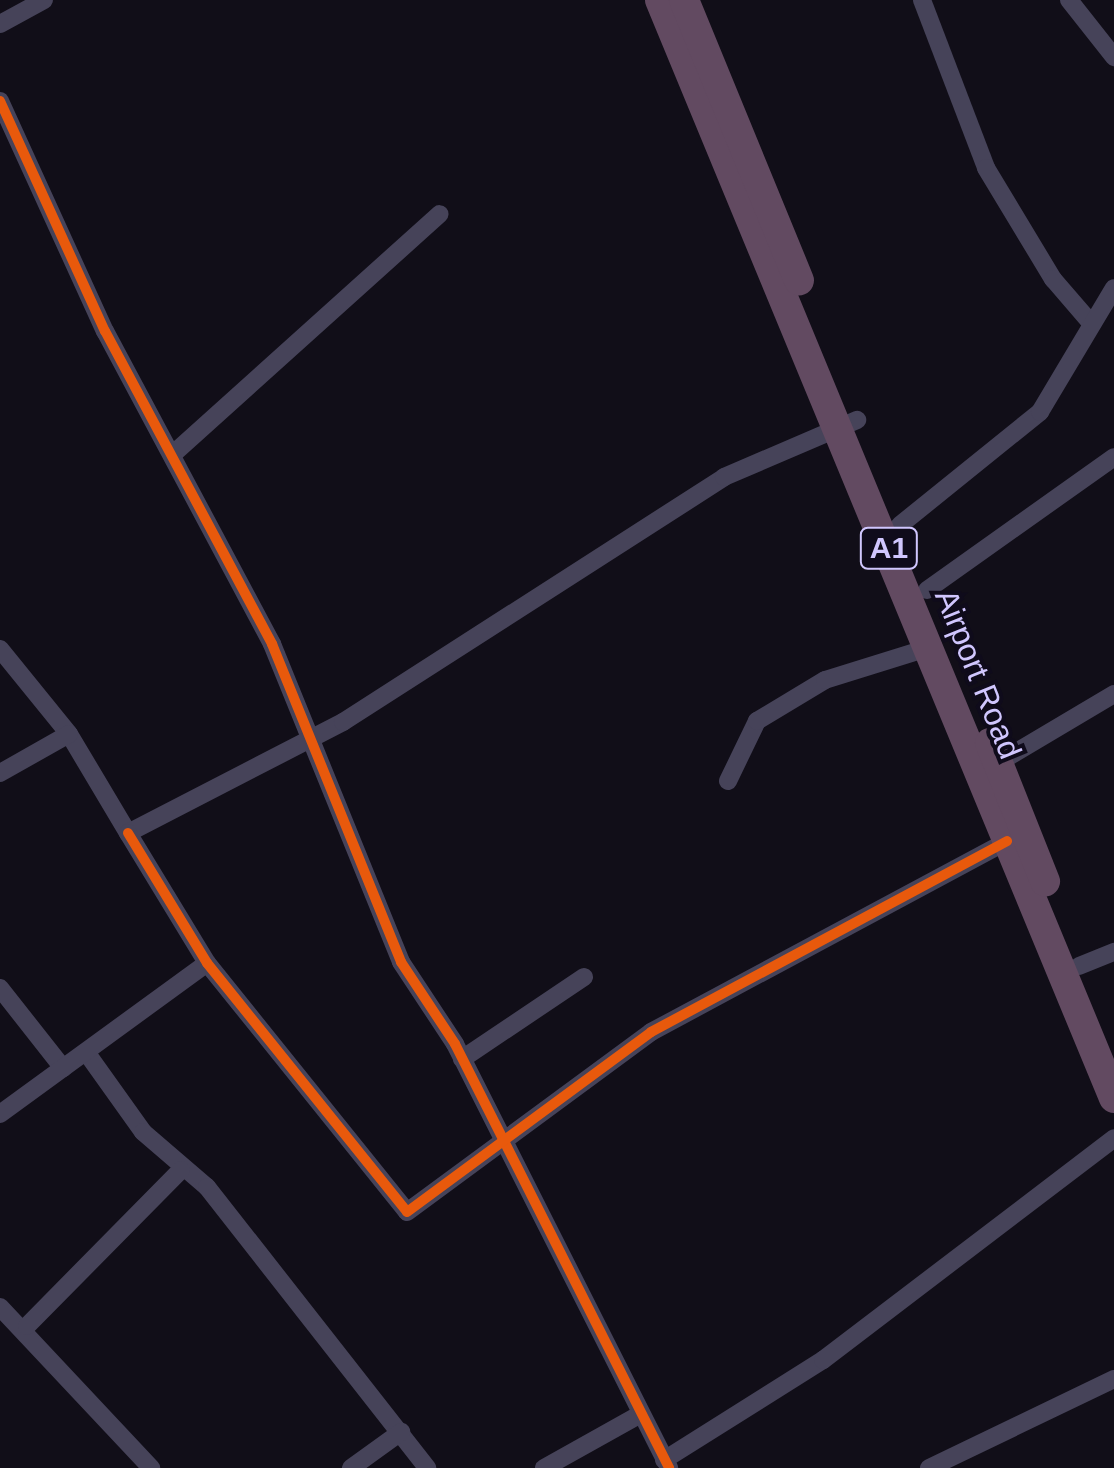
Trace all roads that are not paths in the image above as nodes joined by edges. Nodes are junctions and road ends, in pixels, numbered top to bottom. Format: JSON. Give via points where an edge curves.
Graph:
{"nodes":[{"id":1,"x":44,"y":0,"type":"edge"},
{"id":2,"x":660,"y":0,"type":"edge"},
{"id":3,"x":684,"y":0,"type":"edge"},
{"id":4,"x":922,"y":0,"type":"edge"},
{"id":5,"x":1069,"y":0,"type":"edge"},
{"id":6,"x":0,"y":24,"type":"edge"},
{"id":7,"x":1114,"y":56,"type":"edge"},
{"id":8,"x":0,"y":101,"type":"edge"},
{"id":9,"x":440,"y":214,"type":"dead end"},
{"id":10,"x":1114,"y":288,"type":"edge"},
{"id":11,"x":1090,"y":322,"type":"junction"},
{"id":12,"x":848,"y":423,"type":"junction"},
{"id":13,"x":172,"y":455,"type":"junction"},
{"id":14,"x":1114,"y":457,"type":"edge"},
{"id":15,"x":900,"y":525,"type":"junction"},
{"id":16,"x":927,"y":590,"type":"junction"},
{"id":17,"x":930,"y":647,"type":"junction"},
{"id":18,"x":0,"y":650,"type":"edge"},
{"id":19,"x":1114,"y":694,"type":"edge"},
{"id":20,"x":68,"y":734,"type":"junction"},
{"id":21,"x":310,"y":740,"type":"junction"},
{"id":22,"x":998,"y":763,"type":"junction"},
{"id":23,"x":0,"y":773,"type":"edge"},
{"id":24,"x":728,"y":782,"type":"dead end"},
{"id":25,"x":128,"y":833,"type":"junction"},
{"id":26,"x":1006,"y":842,"type":"junction"},
{"id":27,"x":1114,"y":952,"type":"edge"},
{"id":28,"x":207,"y":963,"type":"junction"},
{"id":29,"x":1079,"y":966,"type":"junction"},
{"id":30,"x":584,"y":977,"type":"dead end"},
{"id":31,"x":0,"y":988,"type":"edge"},
{"id":32,"x":1114,"y":1051,"type":"edge"},
{"id":33,"x":86,"y":1052,"type":"junction"},
{"id":34,"x":462,"y":1059,"type":"junction"},
{"id":35,"x":63,"y":1068,"type":"junction"},
{"id":36,"x":1114,"y":1098,"type":"edge"},
{"id":37,"x":0,"y":1114,"type":"edge"},
{"id":38,"x":1114,"y":1138,"type":"edge"},
{"id":39,"x":502,"y":1140,"type":"junction"},
{"id":40,"x":181,"y":1170,"type":"junction"},
{"id":41,"x":0,"y":1307,"type":"edge"},
{"id":42,"x":27,"y":1326,"type":"junction"},
{"id":43,"x":1114,"y":1379,"type":"edge"},
{"id":44,"x":639,"y":1415,"type":"junction"},
{"id":45,"x":401,"y":1432,"type":"junction"},
{"id":46,"x":666,"y":1464,"type":"edge"},
{"id":47,"x":151,"y":1468,"type":"edge"},
{"id":48,"x":351,"y":1468,"type":"edge"},
{"id":49,"x":427,"y":1468,"type":"edge"},
{"id":50,"x":544,"y":1468,"type":"edge"},
{"id":51,"x":928,"y":1468,"type":"edge"}],
"edges":[{"from":1,"to":6,"type":"street"},
{"from":2,"to":12,"type":"highway","name":"Airport Road","number":"A1"},
{"from":3,"to":12,"type":"highway","name":"Airport Road","number":"A1"},
{"from":4,"to":11,"type":"street","via":[[986,168],[1052,279]]},
{"from":5,"to":7,"type":"street"},
{"from":8,"to":13,"type":"street"},
{"from":9,"to":13,"type":"street"},
{"from":10,"to":11,"type":"street"},
{"from":11,"to":15,"type":"street","via":[[1040,412]]},
{"from":12,"to":15,"type":"highway","name":"Airport Road","number":"A1"},
{"from":12,"to":17,"type":"highway","name":"Airport Road","number":"A1"},
{"from":12,"to":21,"type":"street","via":[[724,477]]},
{"from":13,"to":21,"type":"street","via":[[272,644]]},
{"from":14,"to":16,"type":"street"},
{"from":15,"to":16,"type":"highway","name":"Airport Road","number":"A1"},
{"from":16,"to":22,"type":"highway","name":"Airport Road","number":"A1"},
{"from":17,"to":24,"type":"street","via":[[794,697],[757,721]]},
{"from":17,"to":26,"type":"highway","name":"Airport Road","number":"A1"},
{"from":18,"to":20,"type":"street"},
{"from":19,"to":22,"type":"street"},
{"from":20,"to":23,"type":"street"},
{"from":20,"to":25,"type":"street"},
{"from":21,"to":25,"type":"street"},
{"from":21,"to":34,"type":"street","via":[[388,934]]},
{"from":22,"to":29,"type":"highway","name":"Airport Road","number":"A1"},
{"from":25,"to":28,"type":"street"},
{"from":26,"to":36,"type":"highway","name":"Airport Road","number":"A1"},
{"from":26,"to":39,"type":"street","via":[[651,1032]]},
{"from":27,"to":29,"type":"street"},
{"from":28,"to":33,"type":"street"},
{"from":28,"to":39,"type":"street","via":[[407,1212]]},
{"from":29,"to":32,"type":"highway","name":"Airport Road","number":"A1"},
{"from":30,"to":34,"type":"street"},
{"from":31,"to":35,"type":"street"},
{"from":33,"to":35,"type":"street"},
{"from":33,"to":40,"type":"street"},
{"from":34,"to":39,"type":"street"},
{"from":35,"to":37,"type":"street"},
{"from":38,"to":46,"type":"street","via":[[823,1360]]},
{"from":39,"to":44,"type":"street"},
{"from":40,"to":42,"type":"street"},
{"from":40,"to":45,"type":"street","via":[[207,1186]]},
{"from":41,"to":42,"type":"street"},
{"from":42,"to":47,"type":"street"},
{"from":43,"to":51,"type":"street"},
{"from":44,"to":46,"type":"street"},
{"from":44,"to":50,"type":"street"},
{"from":45,"to":48,"type":"street"},
{"from":45,"to":49,"type":"street"}]}
